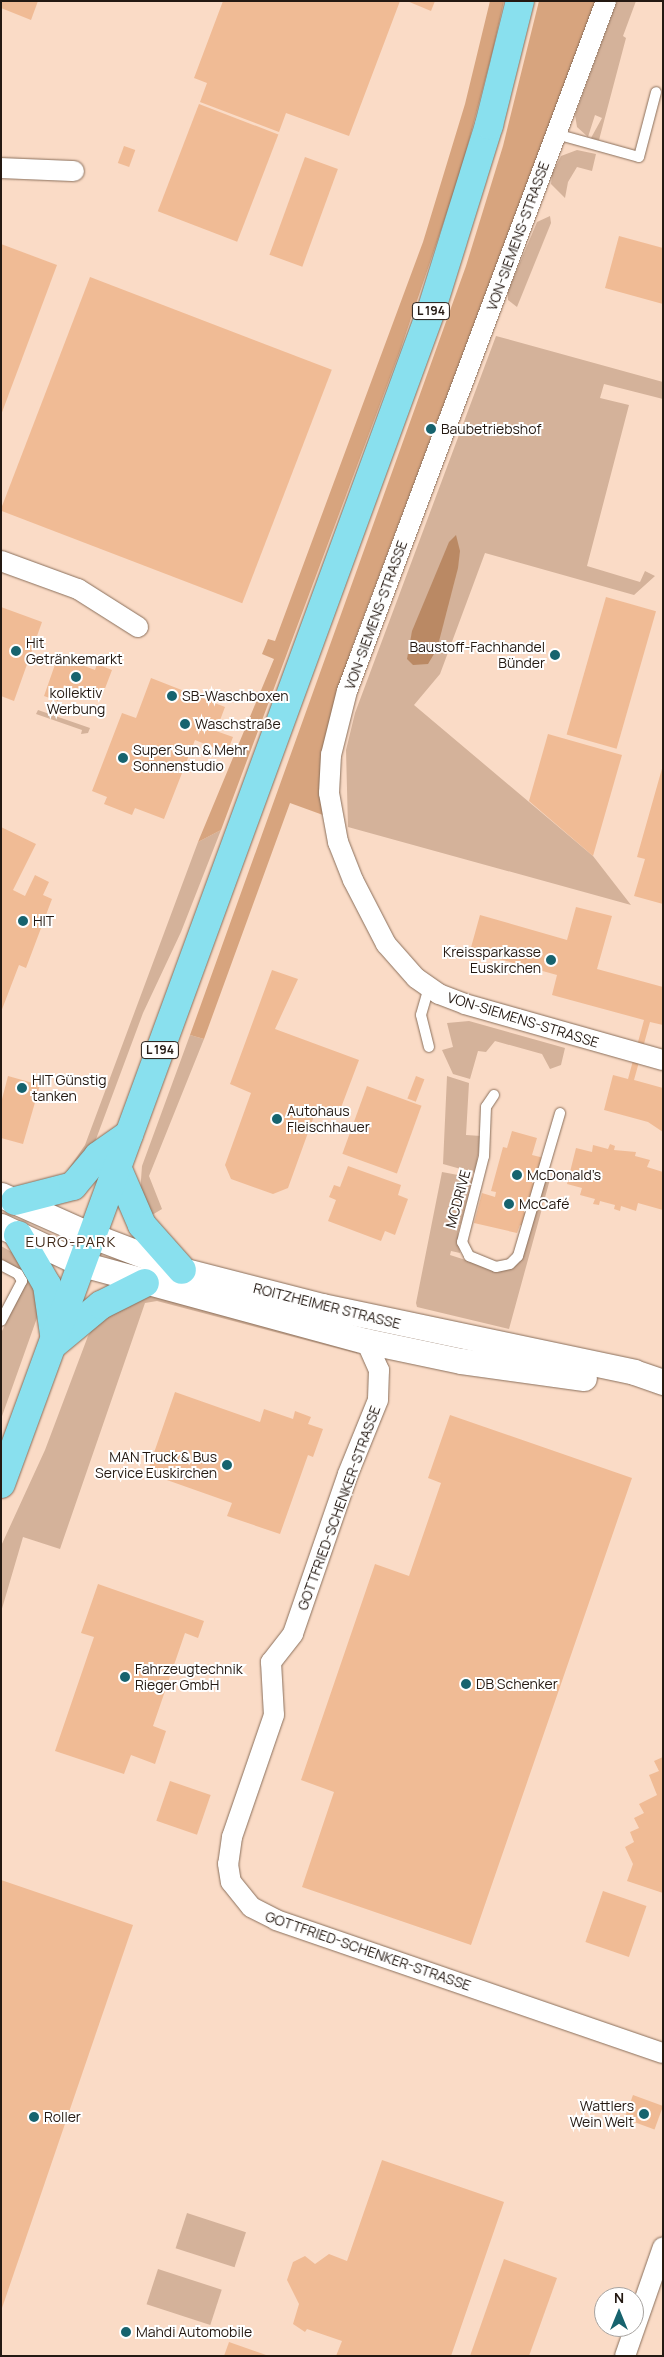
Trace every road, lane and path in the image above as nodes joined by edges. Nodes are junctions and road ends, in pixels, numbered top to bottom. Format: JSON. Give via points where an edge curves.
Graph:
{"nodes":[{"id":1,"x":520,"y":1,"type":"edge"},
{"id":2,"x":606,"y":1,"type":"edge"},
{"id":3,"x":656,"y":92,"type":"dead end"},
{"id":4,"x":556,"y":134,"type":"junction"},
{"id":5,"x":1,"y":168,"type":"edge"},
{"id":6,"x":74,"y":171,"type":"dead end"},
{"id":7,"x":1,"y":561,"type":"edge"},
{"id":8,"x":138,"y":627,"type":"dead end"},
{"id":9,"x":429,"y":988,"type":"junction"},
{"id":10,"x":429,"y":1047,"type":"dead end"},
{"id":11,"x":663,"y":1060,"type":"edge"},
{"id":12,"x":494,"y":1095,"type":"dead end"},
{"id":13,"x":560,"y":1113,"type":"dead end"},
{"id":14,"x":129,"y":1134,"type":"junction"},
{"id":15,"x":118,"y":1167,"type":"junction"},
{"id":16,"x":8,"y":1198,"type":"edge"},
{"id":17,"x":10,"y":1230,"type":"edge"},
{"id":18,"x":92,"y":1236,"type":"junction"},
{"id":19,"x":82,"y":1264,"type":"junction"},
{"id":20,"x":1,"y":1265,"type":"edge"},
{"id":21,"x":182,"y":1270,"type":"junction"},
{"id":22,"x":145,"y":1283,"type":"junction"},
{"id":23,"x":1,"y":1321,"type":"edge"},
{"id":24,"x":366,"y":1341,"type":"junction"},
{"id":25,"x":54,"y":1344,"type":"junction"},
{"id":26,"x":663,"y":1382,"type":"edge"},
{"id":27,"x":663,"y":1389,"type":"edge"},
{"id":28,"x":1,"y":1484,"type":"edge"},
{"id":29,"x":663,"y":2053,"type":"edge"},
{"id":30,"x":663,"y":2247,"type":"edge"},
{"id":31,"x":625,"y":2356,"type":"edge"}],
"edges":[{"from":1,"to":14,"type":"main road","number":"L 194","via":[[489,125],[432,308]]},
{"from":2,"to":4,"type":"street","name":"VON-SIEMENS-STRASSE"},
{"from":3,"to":4,"type":"lane","via":[[639,157]]},
{"from":4,"to":9,"type":"street","name":"VON-SIEMENS-STRASSE","via":[[354,673],[331,755],[330,808],[350,873],[386,944],[404,967]]},
{"from":5,"to":6,"type":"street"},
{"from":7,"to":8,"type":"street","via":[[78,589]]},
{"from":9,"to":10,"type":"lane","via":[[421,1015]]},
{"from":9,"to":11,"type":"street","name":"VON-SIEMENS-STRASSE","via":[[465,1004]]},
{"from":12,"to":13,"type":"lane","name":"MCDRIVE","via":[[486,1107],[484,1156],[462,1242],[468,1256],[496,1267],[510,1264],[518,1256]]},
{"from":14,"to":15,"type":"main road","number":"L 194"},
{"from":14,"to":16,"type":"main road","via":[[98,1156],[73,1186]]},
{"from":15,"to":18,"type":"main road","number":"L 194"},
{"from":15,"to":21,"type":"main road","via":[[142,1225]]},
{"from":16,"to":18,"type":"street","name":"ROITZHEIMER STRASSE"},
{"from":17,"to":19,"type":"street","name":"ROITZHEIMER STRASSE"},
{"from":17,"to":25,"type":"main road","number":"L 194","via":[[47,1284]]},
{"from":18,"to":19,"type":"main road","number":"L 194"},
{"from":18,"to":21,"type":"street","name":"ROITZHEIMER STRASSE"},
{"from":19,"to":22,"type":"street","name":"ROITZHEIMER STRASSE"},
{"from":19,"to":25,"type":"main road","number":"L 194"},
{"from":20,"to":23,"type":"lane","via":[[18,1274],[22,1281]]},
{"from":21,"to":26,"type":"street","name":"ROITZHEIMER STRASSE","via":[[322,1306],[634,1372]]},
{"from":22,"to":24,"type":"street","name":"ROITZHEIMER STRASSE"},
{"from":22,"to":25,"type":"main road","via":[[108,1301]]},
{"from":24,"to":27,"type":"street","name":"ROITZHEIMER STRASSE","via":[[460,1361]]},
{"from":24,"to":29,"type":"street","name":"GOTTFRIED-SCHENKER-STRASSE","via":[[379,1370],[378,1400],[348,1474],[293,1634],[271,1662],[274,1715],[229,1850],[232,1882],[243,1900],[276,1920]]},
{"from":25,"to":28,"type":"main road","number":"L 194"},
{"from":30,"to":31,"type":"street"}]}
